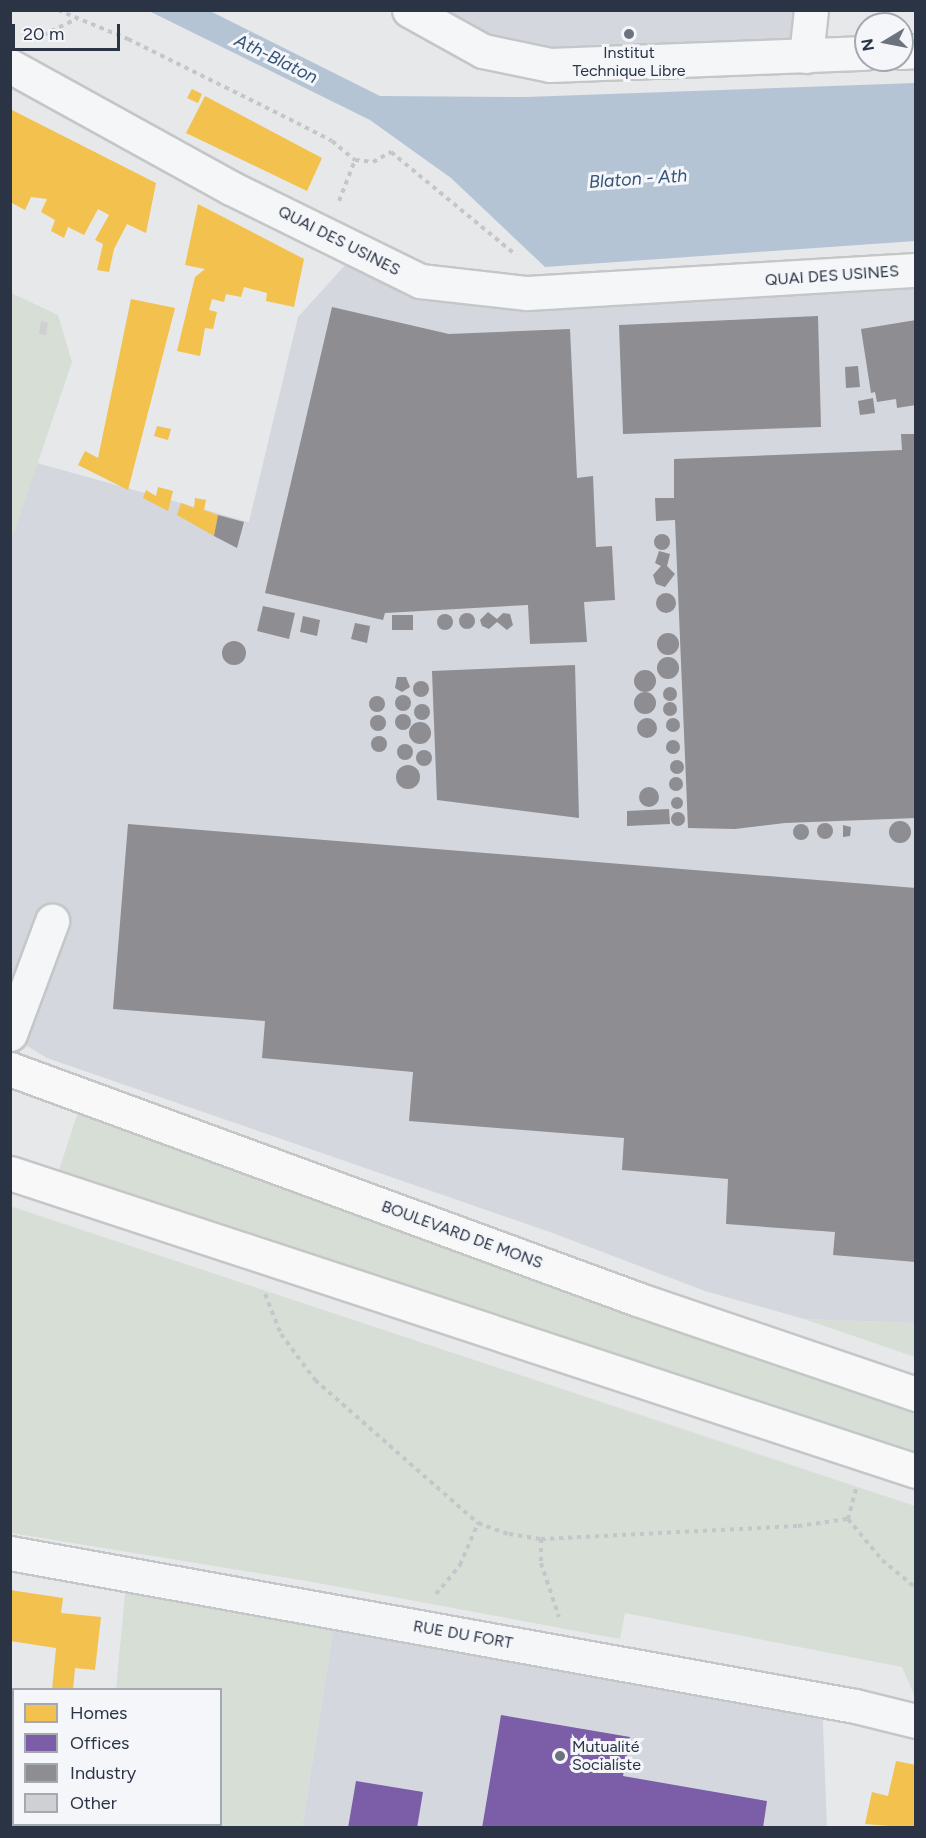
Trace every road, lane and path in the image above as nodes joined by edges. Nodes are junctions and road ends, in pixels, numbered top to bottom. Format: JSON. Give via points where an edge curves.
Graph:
{"nodes":[{"id":1,"x":58,"y":10,"type":"edge"},
{"id":2,"x":409,"y":10,"type":"edge"},
{"id":3,"x":811,"y":10,"type":"edge"},
{"id":4,"x":76,"y":19,"type":"junction"},
{"id":5,"x":20,"y":54,"type":"edge"},
{"id":6,"x":854,"y":54,"type":"edge"},
{"id":7,"x":806,"y":56,"type":"junction"},
{"id":8,"x":355,"y":160,"type":"junction"},
{"id":9,"x":326,"y":233,"type":"junction"},
{"id":10,"x":915,"y":270,"type":"edge"},
{"id":11,"x":527,"y":293,"type":"junction"},
{"id":12,"x":52,"y":921,"type":"dead end"},
{"id":13,"x":10,"y":1034,"type":"edge"},
{"id":14,"x":10,"y":1068,"type":"edge"},
{"id":15,"x":10,"y":1173,"type":"edge"},
{"id":16,"x":264,"y":1257,"type":"junction"},
{"id":17,"x":915,"y":1394,"type":"edge"},
{"id":18,"x":866,"y":1456,"type":"junction"},
{"id":19,"x":915,"y":1471,"type":"edge"},
{"id":20,"x":848,"y":1519,"type":"junction"},
{"id":21,"x":478,"y":1523,"type":"junction"},
{"id":22,"x":541,"y":1539,"type":"junction"},
{"id":23,"x":10,"y":1553,"type":"edge"},
{"id":24,"x":915,"y":1587,"type":"edge"},
{"id":25,"x":405,"y":1624,"type":"junction"},
{"id":26,"x":577,"y":1655,"type":"junction"},
{"id":27,"x":915,"y":1720,"type":"edge"}],
"edges":[{"from":1,"to":4,"type":"path"},
{"from":2,"to":7,"type":"street","via":[[483,51],[550,65]]},
{"from":3,"to":7,"type":"street"},
{"from":4,"to":5,"type":"path"},
{"from":4,"to":8,"type":"path","via":[[128,39],[297,123],[332,141]]},
{"from":5,"to":9,"type":"street","name":"QUAI DES USINES","via":[[231,188]]},
{"from":6,"to":7,"type":"street"},
{"from":8,"to":9,"type":"path"},
{"from":8,"to":11,"type":"path","via":[[373,162],[391,152],[420,174],[517,256]]},
{"from":9,"to":11,"type":"street","name":"QUAI DES USINES","via":[[387,268],[420,281]]},
{"from":10,"to":11,"type":"street","name":"QUAI DES USINES"},
{"from":12,"to":13,"type":"street"},
{"from":14,"to":17,"type":"main road","name":"BOULEVARD DE MONS","via":[[637,1299]]},
{"from":15,"to":16,"type":"main road"},
{"from":16,"to":18,"type":"main road"},
{"from":16,"to":21,"type":"path","via":[[262,1281],[268,1306],[281,1334],[315,1380]]},
{"from":18,"to":19,"type":"main road"},
{"from":18,"to":20,"type":"path"},
{"from":20,"to":22,"type":"path","via":[[798,1526]]},
{"from":20,"to":24,"type":"path","via":[[882,1560]]},
{"from":21,"to":22,"type":"path","via":[[509,1534]]},
{"from":21,"to":25,"type":"path","via":[[460,1565]]},
{"from":22,"to":26,"type":"path","via":[[546,1585]]},
{"from":23,"to":25,"type":"street","name":"RUE DU FORT"},
{"from":25,"to":26,"type":"street","name":"RUE DU FORT"},
{"from":26,"to":27,"type":"street","name":"RUE DU FORT"}]}
